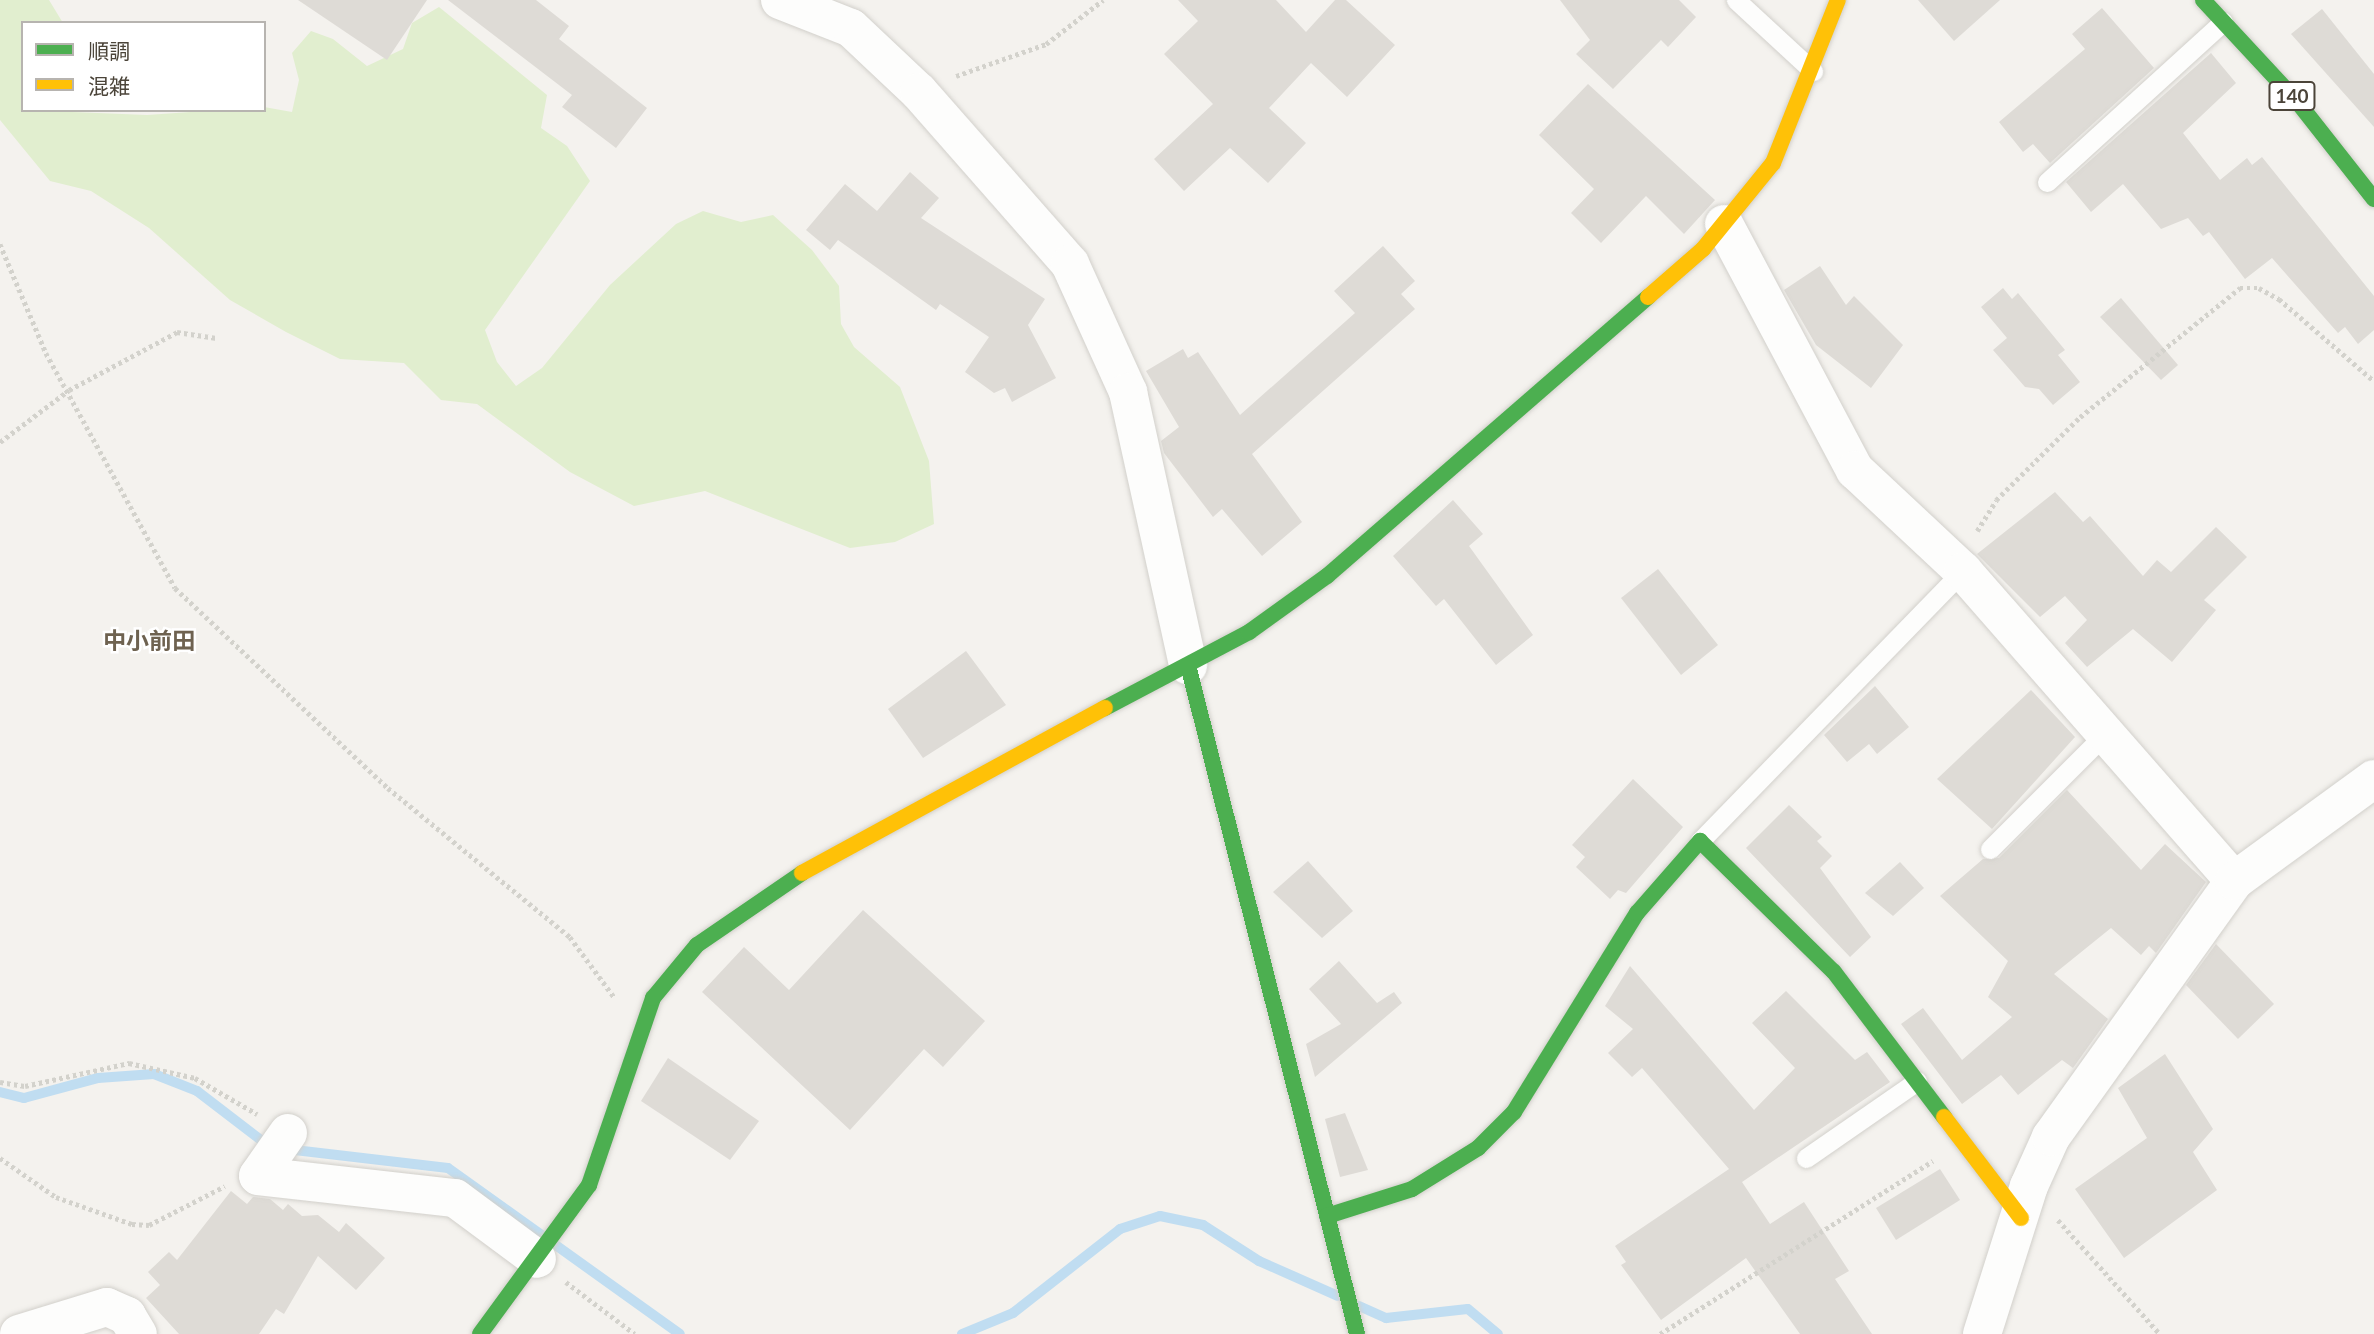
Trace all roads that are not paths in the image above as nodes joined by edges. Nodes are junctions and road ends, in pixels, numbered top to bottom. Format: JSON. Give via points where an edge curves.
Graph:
{"nodes":[{"id":1,"x":780,"y":0,"type":"edge"},
{"id":2,"x":1736,"y":0,"type":"edge"},
{"id":3,"x":1838,"y":0,"type":"edge"},
{"id":4,"x":2203,"y":0,"type":"edge"},
{"id":5,"x":2223,"y":22,"type":"junction"},
{"id":6,"x":1814,"y":72,"type":"junction"},
{"id":7,"x":2047,"y":182,"type":"dead end"},
{"id":8,"x":2374,"y":199,"type":"edge"},
{"id":9,"x":1724,"y":224,"type":"junction"},
{"id":10,"x":1960,"y":568,"type":"junction"},
{"id":11,"x":1188,"y":665,"type":"junction"},
{"id":12,"x":2109,"y":730,"type":"junction"},
{"id":13,"x":2374,"y":779,"type":"edge"},
{"id":14,"x":1700,"y":841,"type":"junction"},
{"id":15,"x":1990,"y":849,"type":"dead end"},
{"id":16,"x":2234,"y":881,"type":"junction"},
{"id":17,"x":1917,"y":1081,"type":"junction"},
{"id":18,"x":288,"y":1133,"type":"road end"},
{"id":19,"x":1806,"y":1158,"type":"dead end"},
{"id":20,"x":2025,"y":1202,"type":"junction"},
{"id":21,"x":1327,"y":1216,"type":"junction"},
{"id":22,"x":537,"y":1259,"type":"junction"},
{"id":23,"x":19,"y":1334,"type":"edge"},
{"id":24,"x":138,"y":1334,"type":"edge"},
{"id":25,"x":480,"y":1334,"type":"edge"},
{"id":26,"x":1357,"y":1334,"type":"edge"},
{"id":27,"x":1982,"y":1334,"type":"edge"}],
"edges":[{"from":1,"to":11,"type":"street","via":[[850,28],[919,92],[1070,264],[1128,392]]},
{"from":2,"to":6,"type":"lane"},
{"from":3,"to":6,"type":"main road"},
{"from":4,"to":5,"type":"main road","number":"140"},
{"from":5,"to":7,"type":"lane"},
{"from":5,"to":8,"type":"main road","number":"140"},
{"from":6,"to":9,"type":"main road","via":[[1773,163]]},
{"from":9,"to":10,"type":"street","via":[[1854,470]]},
{"from":9,"to":11,"type":"main road","via":[[1626,322],[1327,576]]},
{"from":10,"to":12,"type":"street"},
{"from":10,"to":14,"type":"lane"},
{"from":11,"to":21,"type":"main road"},
{"from":11,"to":22,"type":"main road","via":[[834,851],[697,946],[653,998],[589,1185]]},
{"from":12,"to":15,"type":"lane"},
{"from":12,"to":16,"type":"street"},
{"from":13,"to":16,"type":"street"},
{"from":14,"to":17,"type":"main road","via":[[1834,972]]},
{"from":14,"to":21,"type":"main road","via":[[1637,913],[1514,1112],[1496,1130],[1412,1189]]},
{"from":16,"to":20,"type":"street","via":[[2052,1137]]},
{"from":17,"to":19,"type":"lane"},
{"from":17,"to":20,"type":"main road","via":[[1963,1141]]},
{"from":18,"to":22,"type":"street","via":[[258,1176],[455,1198]]},
{"from":20,"to":27,"type":"street"},
{"from":21,"to":26,"type":"main road"},
{"from":22,"to":25,"type":"main road"},
{"from":23,"to":24,"type":"street","via":[[107,1307],[127,1316]]}]}
